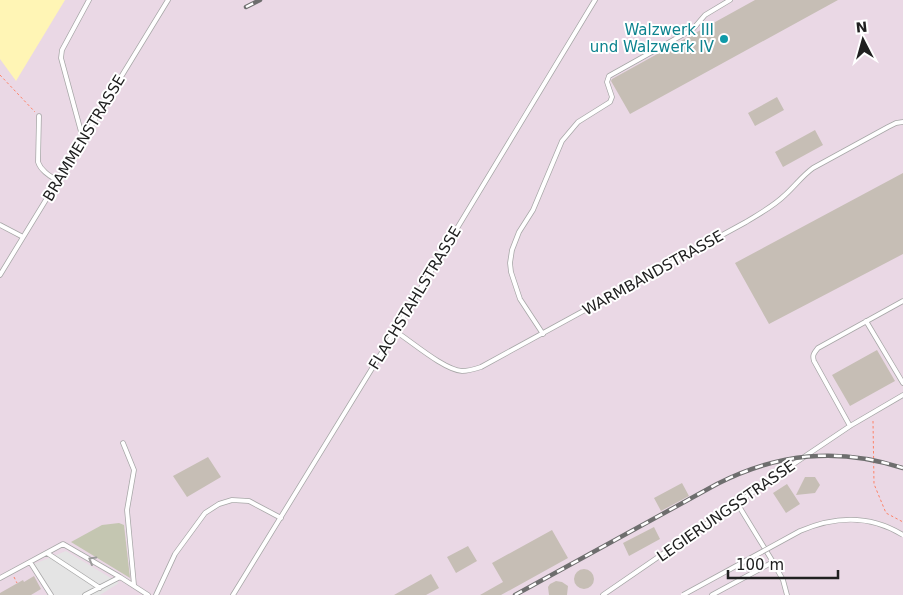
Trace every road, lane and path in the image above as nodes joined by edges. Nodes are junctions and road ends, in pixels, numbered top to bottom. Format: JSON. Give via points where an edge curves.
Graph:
{"nodes":[{"id":1,"x":89,"y":0,"type":"edge"},
{"id":2,"x":168,"y":0,"type":"edge"},
{"id":3,"x":595,"y":0,"type":"edge"},
{"id":4,"x":730,"y":0,"type":"edge"},
{"id":5,"x":0,"y":75,"type":"edge"},
{"id":6,"x":39,"y":116,"type":"joint"},
{"id":7,"x":903,"y":122,"type":"edge"},
{"id":8,"x":83,"y":139,"type":"junction"},
{"id":9,"x":58,"y":181,"type":"junction"},
{"id":10,"x":0,"y":226,"type":"edge"},
{"id":11,"x":23,"y":237,"type":"junction"},
{"id":12,"x":0,"y":275,"type":"edge"},
{"id":13,"x":903,"y":301,"type":"edge"},
{"id":14,"x":866,"y":321,"type":"junction"},
{"id":15,"x":395,"y":331,"type":"junction"},
{"id":16,"x":543,"y":334,"type":"junction"},
{"id":17,"x":903,"y":383,"type":"edge"},
{"id":18,"x":903,"y":395,"type":"edge"},
{"id":19,"x":873,"y":412,"type":"junction"},
{"id":20,"x":850,"y":426,"type":"junction"},
{"id":21,"x":123,"y":443,"type":"dead end"},
{"id":22,"x":737,"y":503,"type":"junction"},
{"id":23,"x":281,"y":518,"type":"junction"},
{"id":24,"x":903,"y":522,"type":"edge"},
{"id":25,"x":903,"y":534,"type":"edge"},
{"id":26,"x":47,"y":553,"type":"junction"},
{"id":27,"x":30,"y":562,"type":"junction"},
{"id":28,"x":773,"y":562,"type":"junction"},
{"id":29,"x":11,"y":572,"type":"junction"},
{"id":30,"x":120,"y":577,"type":"junction"},
{"id":31,"x":0,"y":578,"type":"edge"},
{"id":32,"x":17,"y":583,"type":"dead end"},
{"id":33,"x":134,"y":585,"type":"junction"},
{"id":34,"x":100,"y":588,"type":"junction"},
{"id":35,"x":51,"y":595,"type":"edge"},
{"id":36,"x":85,"y":595,"type":"edge"},
{"id":37,"x":148,"y":595,"type":"edge"},
{"id":38,"x":156,"y":595,"type":"edge"},
{"id":39,"x":233,"y":595,"type":"edge"},
{"id":40,"x":602,"y":595,"type":"edge"},
{"id":41,"x":683,"y":595,"type":"edge"},
{"id":42,"x":712,"y":595,"type":"edge"},
{"id":43,"x":787,"y":595,"type":"edge"}],
"edges":[{"from":1,"to":8,"type":"lane","via":[[62,50],[61,58]]},
{"from":2,"to":8,"type":"lane","name":"BRAMMENSTRASSE"},
{"from":3,"to":15,"type":"lane","name":"FLACHSTAHLSTRASSE"},
{"from":4,"to":16,"type":"lane","via":[[705,15],[693,28],[609,76],[610,102],[578,122],[562,142],[533,210],[519,232],[510,263],[520,299]]},
{"from":5,"to":6,"type":"path"},
{"from":6,"to":9,"type":"lane","via":[[39,166]]},
{"from":7,"to":16,"type":"lane","name":"WARMBANDSTRASSE","via":[[888,127],[803,175],[784,196],[746,222]]},
{"from":8,"to":9,"type":"lane","name":"BRAMMENSTRASSE"},
{"from":9,"to":11,"type":"lane","name":"BRAMMENSTRASSE"},
{"from":10,"to":11,"type":"lane"},
{"from":11,"to":12,"type":"lane","name":"BRAMMENSTRASSE"},
{"from":13,"to":14,"type":"lane"},
{"from":14,"to":17,"type":"lane"},
{"from":14,"to":20,"type":"lane","via":[[818,348],[813,357]]},
{"from":15,"to":16,"type":"lane","name":"WARMBANDSTRASSE","via":[[460,371],[481,367]]},
{"from":15,"to":23,"type":"lane","name":"FLACHSTAHLSTRASSE"},
{"from":18,"to":19,"type":"lane","name":"LEGIERUNGSSTRASSE"},
{"from":19,"to":20,"type":"lane","name":"LEGIERUNGSSTRASSE"},
{"from":19,"to":24,"type":"path","via":[[874,484],[886,513]]},
{"from":20,"to":22,"type":"lane","name":"LEGIERUNGSSTRASSE"},
{"from":21,"to":33,"type":"lane","via":[[134,470],[127,510]]},
{"from":22,"to":28,"type":"lane"},
{"from":22,"to":40,"type":"lane","name":"LEGIERUNGSSTRASSE"},
{"from":23,"to":38,"type":"lane","via":[[249,501],[232,500],[219,504],[205,513],[174,554]]},
{"from":23,"to":39,"type":"lane","name":"FLACHSTAHLSTRASSE"},
{"from":25,"to":41,"type":"lane","bridge":true,"via":[[881,525],[852,520],[816,524]]},
{"from":26,"to":27,"type":"lane"},
{"from":30,"to":26,"type":"lane","one_way":true,"via":[[63,544]]},
{"from":26,"to":34,"type":"lane"},
{"from":27,"to":29,"type":"lane"},
{"from":27,"to":35,"type":"lane"},
{"from":28,"to":42,"type":"lane"},
{"from":28,"to":43,"type":"lane"},
{"from":29,"to":31,"type":"lane"},
{"from":29,"to":32,"type":"path"},
{"from":30,"to":33,"type":"lane"},
{"from":30,"to":34,"type":"lane"},
{"from":33,"to":37,"type":"lane"},
{"from":34,"to":36,"type":"lane"}]}
